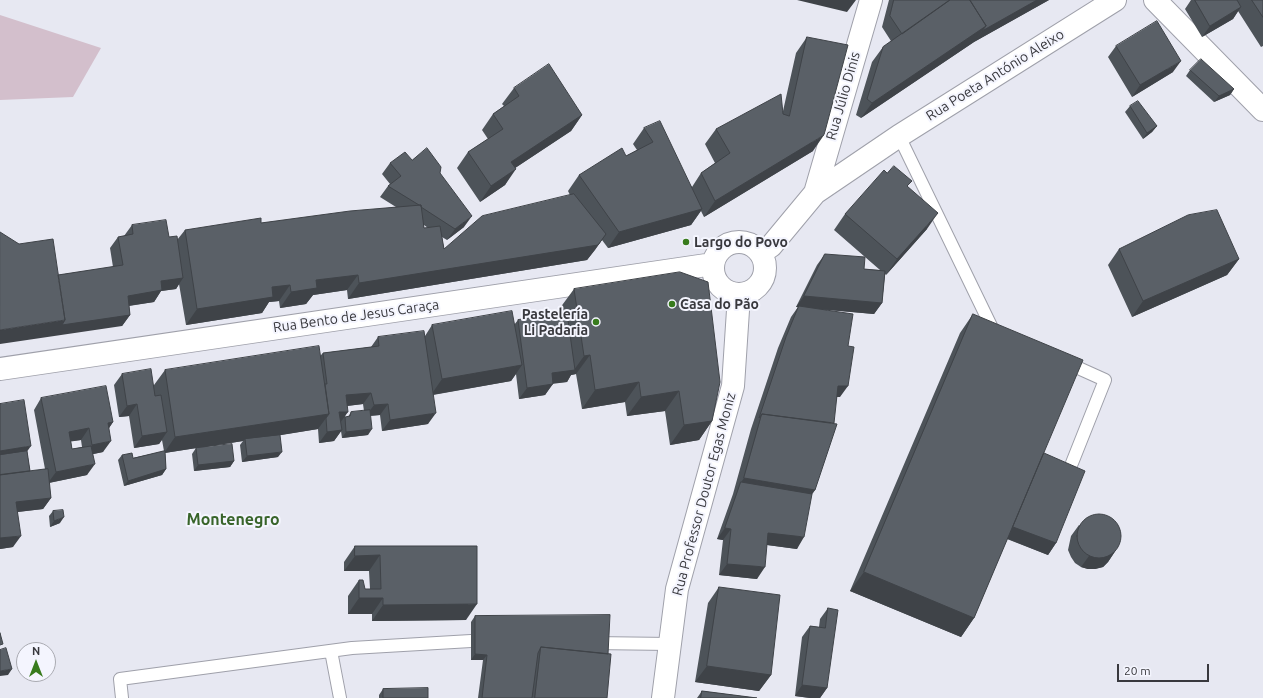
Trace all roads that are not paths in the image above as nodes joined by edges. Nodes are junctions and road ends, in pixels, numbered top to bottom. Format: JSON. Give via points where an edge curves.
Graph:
{"nodes":[{"id":1,"x":871,"y":0,"type":"edge"},
{"id":2,"x":1115,"y":0,"type":"edge"},
{"id":3,"x":1155,"y":0,"type":"edge"},
{"id":4,"x":1263,"y":110,"type":"edge"},
{"id":5,"x":899,"y":136,"type":"junction"},
{"id":6,"x":814,"y":193,"type":"junction"},
{"id":7,"x":762,"y":253,"type":"junction"},
{"id":8,"x":713,"y":264,"type":"junction"},
{"id":9,"x":739,"y":295,"type":"junction"},
{"id":10,"x":1007,"y":336,"type":"edge"},
{"id":11,"x":1056,"y":358,"type":"edge"},
{"id":12,"x":0,"y":369,"type":"edge"},
{"id":13,"x":1072,"y":462,"type":"dead end"},
{"id":14,"x":502,"y":642,"type":"edge"},
{"id":15,"x":581,"y":643,"type":"edge"},
{"id":16,"x":670,"y":644,"type":"junction"},
{"id":17,"x":331,"y":651,"type":"junction"},
{"id":18,"x":122,"y":698,"type":"edge"},
{"id":19,"x":340,"y":698,"type":"edge"},
{"id":20,"x":663,"y":698,"type":"edge"}],
"edges":[{"from":1,"to":6,"type":"street","name":"Rua Júlio Dinis"},
{"from":2,"to":5,"type":"street","name":"Rua Poeta António Aleixo"},
{"from":3,"to":4,"type":"street"},
{"from":5,"to":6,"type":"street","name":"Rua Poeta António Aleixo"},
{"from":5,"to":10,"type":"lane","via":[[993,330]]},
{"from":6,"to":7,"type":"street","via":[[771,246]]},
{"from":7,"to":8,"type":"street","via":[[747,243],[729,243],[716,255]]},
{"from":7,"to":9,"type":"street","via":[[766,269],[761,284],[755,290]]},
{"from":8,"to":9,"type":"street","via":[[716,281],[730,293]]},
{"from":8,"to":12,"type":"street","name":"Rua Bento de Jesus Caraça"},
{"from":9,"to":16,"type":"street","name":"Rua Professor Doutor Egas Moniz","via":[[733,386],[677,589]]},
{"from":11,"to":13,"type":"lane","via":[[1105,380]]},
{"from":14,"to":17,"type":"lane","via":[[463,642]]},
{"from":15,"to":16,"type":"lane"},
{"from":16,"to":20,"type":"street","name":"Rua Professor Doutor Egas Moniz"},
{"from":17,"to":18,"type":"lane","via":[[120,679]]},
{"from":17,"to":19,"type":"lane"}]}
